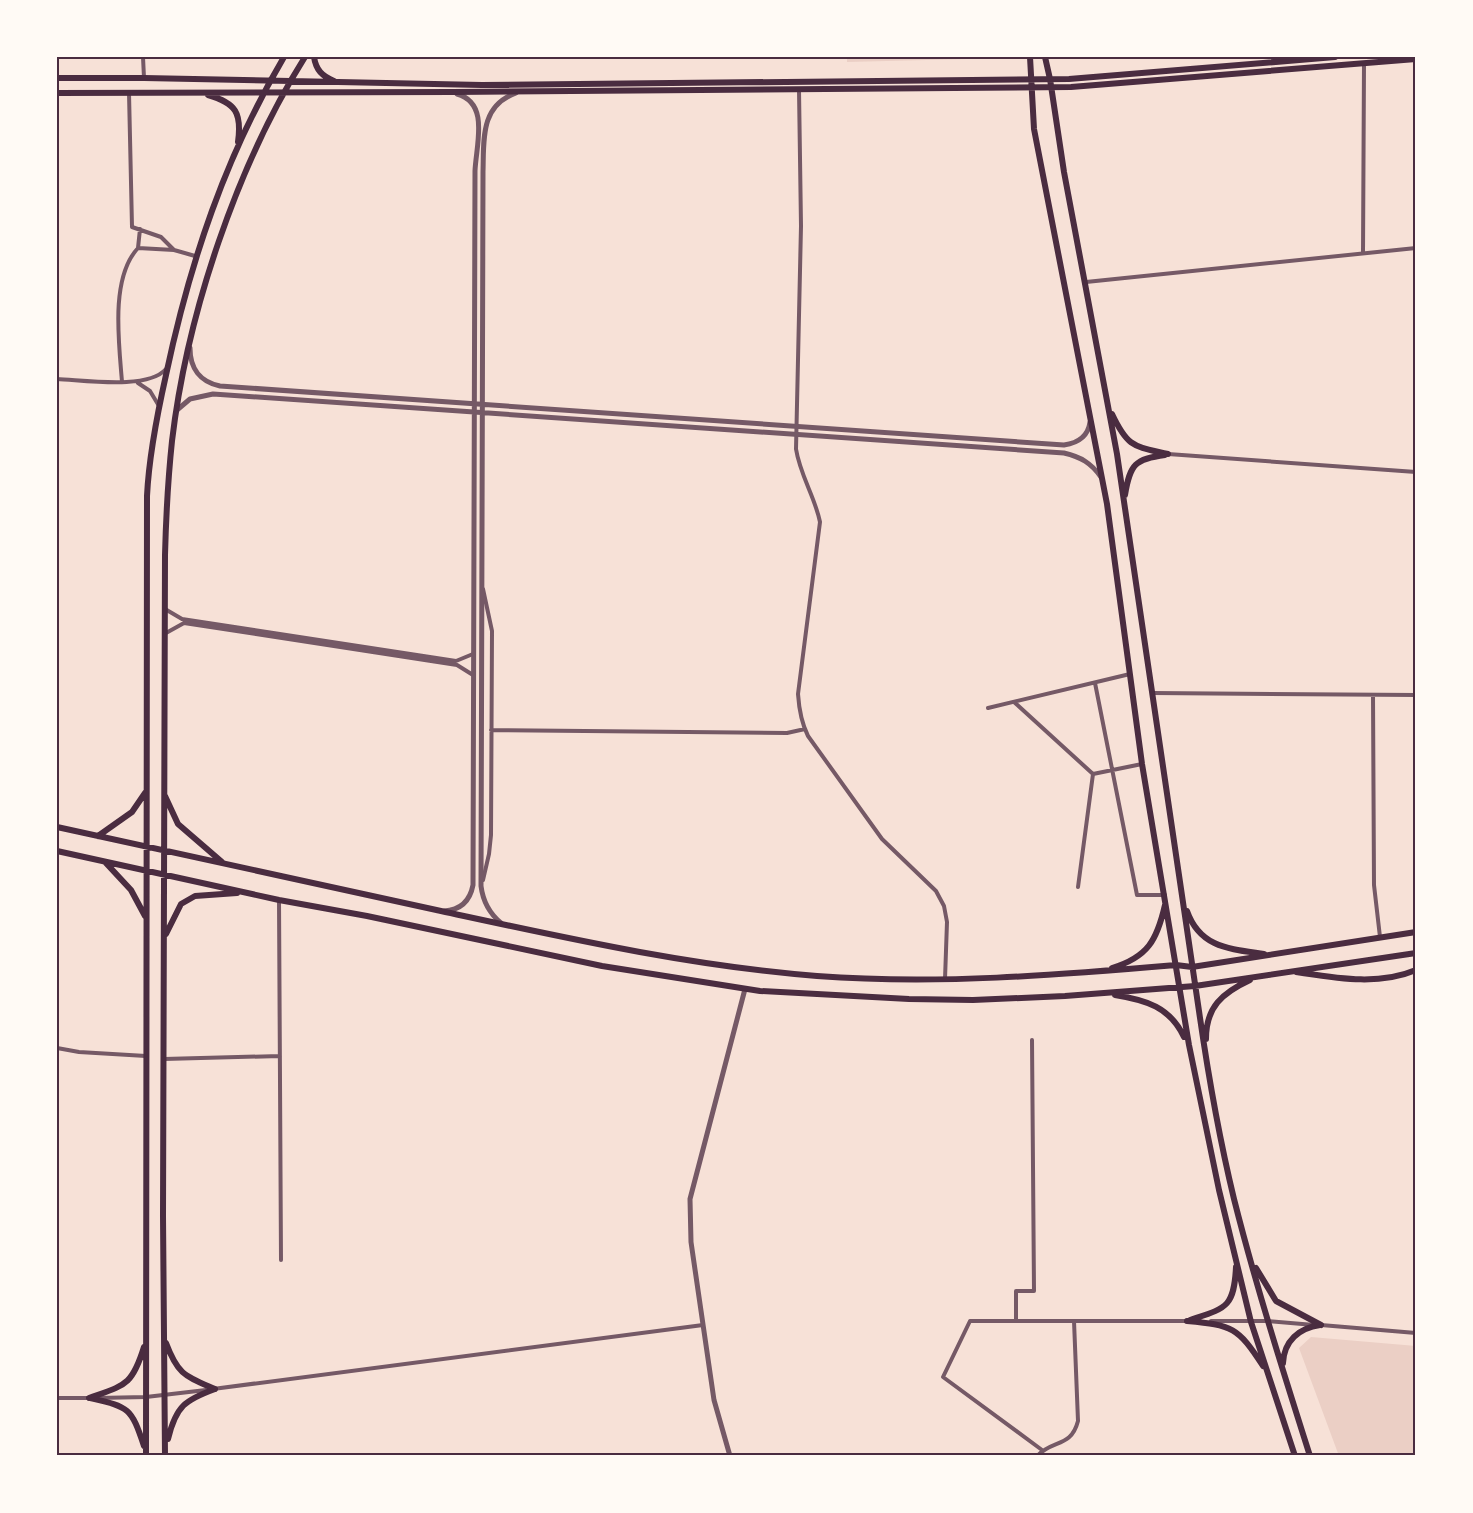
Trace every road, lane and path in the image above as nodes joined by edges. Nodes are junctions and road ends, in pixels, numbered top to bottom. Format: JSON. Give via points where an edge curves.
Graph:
{"nodes":[{"id":1,"x":143,"y":57,"type":"edge"},
{"id":2,"x":284,"y":57,"type":"edge"},
{"id":3,"x":305,"y":57,"type":"edge"},
{"id":4,"x":314,"y":57,"type":"edge"},
{"id":5,"x":1030,"y":57,"type":"edge"},
{"id":6,"x":1045,"y":57,"type":"edge"},
{"id":7,"x":1335,"y":57,"type":"edge"},
{"id":8,"x":1416,"y":59,"type":"edge"},
{"id":9,"x":1364,"y":63,"type":"junction"},
{"id":10,"x":57,"y":78,"type":"edge"},
{"id":11,"x":144,"y":78,"type":"junction"},
{"id":12,"x":1031,"y":79,"type":"junction"},
{"id":13,"x":1050,"y":79,"type":"junction"},
{"id":14,"x":270,"y":80,"type":"junction"},
{"id":15,"x":291,"y":81,"type":"junction"},
{"id":16,"x":337,"y":82,"type":"junction"},
{"id":17,"x":1031,"y":87,"type":"junction"},
{"id":18,"x":1052,"y":87,"type":"junction"},
{"id":19,"x":799,"y":89,"type":"junction"},
{"id":20,"x":284,"y":92,"type":"junction"},
{"id":21,"x":453,"y":92,"type":"junction"},
{"id":22,"x":518,"y":92,"type":"junction"},
{"id":23,"x":57,"y":93,"type":"edge"},
{"id":24,"x":129,"y":93,"type":"junction"},
{"id":25,"x":199,"y":93,"type":"junction"},
{"id":26,"x":263,"y":93,"type":"junction"},
{"id":27,"x":237,"y":147,"type":"junction"},
{"id":28,"x":140,"y":229,"type":"junction"},
{"id":29,"x":138,"y":248,"type":"junction"},
{"id":30,"x":1416,"y":248,"type":"edge"},
{"id":31,"x":174,"y":250,"type":"junction"},
{"id":32,"x":1363,"y":254,"type":"junction"},
{"id":33,"x":195,"y":256,"type":"junction"},
{"id":34,"x":1086,"y":282,"type":"junction"},
{"id":35,"x":190,"y":344,"type":"junction"},
{"id":36,"x":167,"y":368,"type":"junction"},
{"id":37,"x":57,"y":379,"type":"edge"},
{"id":38,"x":122,"y":382,"type":"junction"},
{"id":39,"x":135,"y":382,"type":"junction"},
{"id":40,"x":474,"y":404,"type":"junction"},
{"id":41,"x":482,"y":404,"type":"junction"},
{"id":42,"x":1108,"y":404,"type":"junction"},
{"id":43,"x":159,"y":407,"type":"junction"},
{"id":44,"x":177,"y":410,"type":"junction"},
{"id":45,"x":474,"y":412,"type":"junction"},
{"id":46,"x":482,"y":413,"type":"junction"},
{"id":47,"x":1091,"y":417,"type":"junction"},
{"id":48,"x":796,"y":425,"type":"junction"},
{"id":49,"x":796,"y":434,"type":"junction"},
{"id":50,"x":1168,"y":454,"type":"junction"},
{"id":51,"x":1416,"y":472,"type":"edge"},
{"id":52,"x":1102,"y":478,"type":"junction"},
{"id":53,"x":1124,"y":501,"type":"junction"},
{"id":54,"x":482,"y":582,"type":"junction"},
{"id":55,"x":165,"y":609,"type":"junction"},
{"id":56,"x":165,"y":633,"type":"junction"},
{"id":57,"x":473,"y":654,"type":"junction"},
{"id":58,"x":1130,"y":674,"type":"junction"},
{"id":59,"x":473,"y":675,"type":"junction"},
{"id":60,"x":1095,"y":683,"type":"junction"},
{"id":61,"x":1153,"y":693,"type":"junction"},
{"id":62,"x":1373,"y":695,"type":"junction"},
{"id":63,"x":1416,"y":695,"type":"edge"},
{"id":64,"x":1014,"y":702,"type":"junction"},
{"id":65,"x":988,"y":708,"type":"dead end"},
{"id":66,"x":805,"y":729,"type":"junction"},
{"id":67,"x":491,"y":730,"type":"junction"},
{"id":68,"x":1142,"y":764,"type":"junction"},
{"id":69,"x":1112,"y":771,"type":"junction"},
{"id":70,"x":1093,"y":774,"type":"junction"},
{"id":71,"x":147,"y":787,"type":"junction"},
{"id":72,"x":164,"y":794,"type":"junction"},
{"id":73,"x":57,"y":827,"type":"edge"},
{"id":74,"x":98,"y":836,"type":"junction"},
{"id":75,"x":147,"y":846,"type":"junction"},
{"id":76,"x":164,"y":850,"type":"junction"},
{"id":77,"x":57,"y":851,"type":"edge"},
{"id":78,"x":105,"y":862,"type":"junction"},
{"id":79,"x":222,"y":862,"type":"junction"},
{"id":80,"x":146,"y":871,"type":"junction"},
{"id":81,"x":164,"y":874,"type":"junction"},
{"id":82,"x":481,"y":886,"type":"junction"},
{"id":83,"x":1078,"y":887,"type":"dead end"},
{"id":84,"x":244,"y":892,"type":"junction"},
{"id":85,"x":1166,"y":898,"type":"junction"},
{"id":86,"x":279,"y":900,"type":"junction"},
{"id":87,"x":1183,"y":901,"type":"junction"},
{"id":88,"x":441,"y":911,"type":"junction"},
{"id":89,"x":146,"y":919,"type":"junction"},
{"id":90,"x":503,"y":924,"type":"junction"},
{"id":91,"x":1416,"y":933,"type":"edge"},
{"id":92,"x":164,"y":937,"type":"junction"},
{"id":93,"x":1380,"y":938,"type":"junction"},
{"id":94,"x":1416,"y":952,"type":"edge"},
{"id":95,"x":1270,"y":955,"type":"junction"},
{"id":96,"x":1176,"y":965,"type":"junction"},
{"id":97,"x":1192,"y":967,"type":"junction"},
{"id":98,"x":1416,"y":970,"type":"edge"},
{"id":99,"x":1289,"y":971,"type":"junction"},
{"id":100,"x":1098,"y":972,"type":"junction"},
{"id":101,"x":1258,"y":976,"type":"junction"},
{"id":102,"x":945,"y":980,"type":"junction"},
{"id":103,"x":1195,"y":986,"type":"junction"},
{"id":104,"x":745,"y":988,"type":"junction"},
{"id":105,"x":1179,"y":988,"type":"junction"},
{"id":106,"x":1102,"y":993,"type":"junction"},
{"id":107,"x":1032,"y":1041,"type":"dead end"},
{"id":108,"x":1189,"y":1045,"type":"junction"},
{"id":109,"x":57,"y":1048,"type":"edge"},
{"id":110,"x":146,"y":1056,"type":"junction"},
{"id":111,"x":280,"y":1056,"type":"junction"},
{"id":112,"x":1206,"y":1058,"type":"junction"},
{"id":113,"x":164,"y":1059,"type":"junction"},
{"id":114,"x":1251,"y":1259,"type":"junction"},
{"id":115,"x":282,"y":1260,"type":"dead end"},
{"id":116,"x":1237,"y":1262,"type":"junction"},
{"id":117,"x":1016,"y":1321,"type":"junction"},
{"id":118,"x":1074,"y":1321,"type":"junction"},
{"id":119,"x":1186,"y":1321,"type":"junction"},
{"id":120,"x":1267,"y":1321,"type":"junction"},
{"id":121,"x":1251,"y":1322,"type":"junction"},
{"id":122,"x":703,"y":1325,"type":"junction"},
{"id":123,"x":1321,"y":1325,"type":"junction"},
{"id":124,"x":1416,"y":1333,"type":"edge"},
{"id":125,"x":164,"y":1337,"type":"junction"},
{"id":126,"x":146,"y":1339,"type":"junction"},
{"id":127,"x":1284,"y":1375,"type":"junction"},
{"id":128,"x":1269,"y":1377,"type":"junction"},
{"id":129,"x":215,"y":1389,"type":"junction"},
{"id":130,"x":165,"y":1396,"type":"junction"},
{"id":131,"x":146,"y":1397,"type":"junction"},
{"id":132,"x":57,"y":1398,"type":"edge"},
{"id":133,"x":89,"y":1398,"type":"junction"},
{"id":134,"x":1042,"y":1450,"type":"junction"},
{"id":135,"x":146,"y":1453,"type":"edge"},
{"id":136,"x":165,"y":1453,"type":"edge"},
{"id":137,"x":730,"y":1456,"type":"edge"},
{"id":138,"x":1037,"y":1456,"type":"edge"},
{"id":139,"x":1295,"y":1456,"type":"edge"},
{"id":140,"x":1310,"y":1456,"type":"edge"}],
"edges":[{"from":1,"to":11,"type":"street"},
{"from":2,"to":14,"type":"main road"},
{"from":3,"to":15,"type":"main road"},
{"from":4,"to":16,"type":"main road","via":[[320,72]]},
{"from":5,"to":12,"type":"main road"},
{"from":6,"to":13,"type":"main road"},
{"from":7,"to":13,"type":"main road"},
{"from":8,"to":9,"type":"main road"},
{"from":9,"to":18,"type":"main road"},
{"from":9,"to":32,"type":"street"},
{"from":10,"to":11,"type":"main road"},
{"from":11,"to":14,"type":"main road"},
{"from":12,"to":13,"type":"main road"},
{"from":12,"to":16,"type":"main road","via":[[482,85]]},
{"from":12,"to":17,"type":"main road"},
{"from":13,"to":18,"type":"main road"},
{"from":14,"to":15,"type":"main road"},
{"from":14,"to":26,"type":"main road"},
{"from":15,"to":16,"type":"main road"},
{"from":15,"to":20,"type":"main road"},
{"from":17,"to":18,"type":"main road"},
{"from":17,"to":19,"type":"main road"},
{"from":17,"to":47,"type":"main road","via":[[1034,129]]},
{"from":18,"to":34,"type":"main road"},
{"from":19,"to":22,"type":"main road"},
{"from":19,"to":48,"type":"street","via":[[801,226]]},
{"from":20,"to":21,"type":"main road"},
{"from":20,"to":26,"type":"main road"},
{"from":20,"to":35,"type":"main road","via":[[218,245]]},
{"from":21,"to":22,"type":"main road"},
{"from":21,"to":40,"type":"street","via":[[476,106],[479,122],[475,171]]},
{"from":22,"to":41,"type":"street","via":[[499,102],[487,122],[483,172]]},
{"from":23,"to":24,"type":"main road"},
{"from":24,"to":25,"type":"main road"},
{"from":24,"to":28,"type":"street","via":[[132,227]]},
{"from":25,"to":26,"type":"main road"},
{"from":25,"to":27,"type":"main road","via":[[221,99],[235,110],[240,119]]},
{"from":26,"to":27,"type":"main road"},
{"from":27,"to":33,"type":"main road"},
{"from":28,"to":29,"type":"street"},
{"from":28,"to":31,"type":"street","via":[[161,237]]},
{"from":29,"to":31,"type":"street"},
{"from":29,"to":38,"type":"street","via":[[122,279]]},
{"from":30,"to":32,"type":"street"},
{"from":31,"to":33,"type":"street"},
{"from":32,"to":34,"type":"street"},
{"from":33,"to":36,"type":"main road"},
{"from":34,"to":42,"type":"main road"},
{"from":35,"to":40,"type":"street","via":[[194,370],[206,381],[220,386]]},
{"from":35,"to":44,"type":"main road"},
{"from":36,"to":39,"type":"street","via":[[147,381]]},
{"from":36,"to":43,"type":"main road"},
{"from":37,"to":38,"type":"street"},
{"from":38,"to":39,"type":"street"},
{"from":39,"to":43,"type":"street","via":[[150,390]]},
{"from":40,"to":41,"type":"street"},
{"from":40,"to":45,"type":"street"},
{"from":41,"to":46,"type":"street"},
{"from":41,"to":48,"type":"street"},
{"from":42,"to":50,"type":"main road","via":[[1127,440]]},
{"from":42,"to":53,"type":"main road"},
{"from":43,"to":71,"type":"main road","via":[[147,496]]},
{"from":44,"to":45,"type":"street","via":[[190,399],[213,394]]},
{"from":44,"to":55,"type":"main road","via":[[167,500]]},
{"from":45,"to":46,"type":"street"},
{"from":45,"to":57,"type":"street"},
{"from":46,"to":49,"type":"street"},
{"from":46,"to":54,"type":"street"},
{"from":47,"to":48,"type":"street","via":[[1087,434],[1064,445]]},
{"from":47,"to":52,"type":"main road"},
{"from":48,"to":49,"type":"street"},
{"from":49,"to":52,"type":"street","via":[[1064,453],[1085,460]]},
{"from":49,"to":66,"type":"street","via":[[798,460],[820,522],[798,694]]},
{"from":50,"to":51,"type":"street"},
{"from":50,"to":53,"type":"main road","via":[[1146,457],[1135,464]]},
{"from":52,"to":58,"type":"main road"},
{"from":53,"to":61,"type":"main road"},
{"from":54,"to":67,"type":"street","via":[[492,631]]},
{"from":54,"to":82,"type":"street"},
{"from":55,"to":56,"type":"main road"},
{"from":55,"to":57,"type":"street","via":[[182,619],[456,661]]},
{"from":56,"to":59,"type":"street","via":[[184,623],[457,665]]},
{"from":56,"to":72,"type":"main road"},
{"from":57,"to":59,"type":"street"},
{"from":58,"to":60,"type":"street"},
{"from":58,"to":68,"type":"main road"},
{"from":59,"to":88,"type":"street","via":[[473,885],[463,905]]},
{"from":60,"to":64,"type":"street"},
{"from":60,"to":69,"type":"street"},
{"from":61,"to":62,"type":"street"},
{"from":61,"to":87,"type":"main road"},
{"from":62,"to":63,"type":"street"},
{"from":62,"to":93,"type":"street","via":[[1374,885]]},
{"from":64,"to":65,"type":"street"},
{"from":64,"to":70,"type":"street"},
{"from":66,"to":67,"type":"street","via":[[787,733]]},
{"from":66,"to":102,"type":"street","via":[[882,838],[936,891],[947,922]]},
{"from":67,"to":82,"type":"street","via":[[491,835]]},
{"from":68,"to":69,"type":"street"},
{"from":68,"to":85,"type":"main road"},
{"from":69,"to":70,"type":"street"},
{"from":69,"to":85,"type":"street","via":[[1137,895]]},
{"from":70,"to":83,"type":"street"},
{"from":71,"to":74,"type":"main road","via":[[132,812]]},
{"from":71,"to":75,"type":"main road"},
{"from":72,"to":76,"type":"main road"},
{"from":72,"to":79,"type":"main road","via":[[178,824]]},
{"from":73,"to":74,"type":"main road"},
{"from":74,"to":75,"type":"main road"},
{"from":75,"to":76,"type":"main road"},
{"from":75,"to":80,"type":"main road"},
{"from":76,"to":79,"type":"main road"},
{"from":76,"to":81,"type":"main road"},
{"from":77,"to":78,"type":"main road"},
{"from":78,"to":80,"type":"main road"},
{"from":78,"to":89,"type":"main road","via":[[131,890]]},
{"from":79,"to":88,"type":"main road"},
{"from":80,"to":81,"type":"main road"},
{"from":80,"to":89,"type":"main road"},
{"from":81,"to":84,"type":"main road"},
{"from":81,"to":92,"type":"main road"},
{"from":82,"to":90,"type":"street","via":[[484,902]]},
{"from":84,"to":86,"type":"main road"},
{"from":84,"to":92,"type":"main road","via":[[195,896],[181,904]]},
{"from":85,"to":96,"type":"main road"},
{"from":85,"to":100,"type":"main road","via":[[1157,936],[1149,947],[1138,957]]},
{"from":86,"to":104,"type":"main road","via":[[602,966]]},
{"from":86,"to":111,"type":"street"},
{"from":87,"to":95,"type":"main road","via":[[1196,930],[1208,941]]},
{"from":87,"to":97,"type":"main road"},
{"from":88,"to":90,"type":"main road"},
{"from":89,"to":110,"type":"main road"},
{"from":90,"to":102,"type":"main road","via":[[626,950],[751,970]]},
{"from":91,"to":93,"type":"main road"},
{"from":92,"to":113,"type":"main road"},
{"from":93,"to":95,"type":"main road"},
{"from":94,"to":99,"type":"main road"},
{"from":95,"to":97,"type":"main road"},
{"from":96,"to":97,"type":"main road"},
{"from":96,"to":100,"type":"main road"},
{"from":96,"to":105,"type":"main road"},
{"from":97,"to":103,"type":"main road"},
{"from":98,"to":99,"type":"main road","via":[[1356,981]]},
{"from":99,"to":101,"type":"main road"},
{"from":100,"to":102,"type":"main road"},
{"from":101,"to":103,"type":"main road"},
{"from":101,"to":112,"type":"main road","via":[[1233,987],[1208,1016]]},
{"from":103,"to":105,"type":"main road"},
{"from":103,"to":112,"type":"main road"},
{"from":104,"to":106,"type":"main road","via":[[973,1000]]},
{"from":104,"to":122,"type":"street","via":[[690,1199],[691,1242]]},
{"from":105,"to":106,"type":"main road"},
{"from":105,"to":108,"type":"main road"},
{"from":106,"to":108,"type":"main road","via":[[1137,999],[1161,1009],[1171,1016]]},
{"from":107,"to":117,"type":"street","via":[[1034,1291],[1016,1291]]},
{"from":108,"to":116,"type":"main road"},
{"from":109,"to":110,"type":"street"},
{"from":110,"to":126,"type":"main road"},
{"from":111,"to":113,"type":"street"},
{"from":111,"to":115,"type":"street"},
{"from":112,"to":114,"type":"main road","via":[[1234,1197]]},
{"from":113,"to":125,"type":"main road"},
{"from":114,"to":120,"type":"main road"},
{"from":114,"to":123,"type":"main road","via":[[1276,1301]]},
{"from":116,"to":119,"type":"main road","via":[[1235,1290],[1227,1304]]},
{"from":116,"to":121,"type":"main road"},
{"from":117,"to":118,"type":"street"},
{"from":117,"to":134,"type":"street","via":[[970,1321],[943,1377]]},
{"from":118,"to":119,"type":"street"},
{"from":118,"to":134,"type":"street","via":[[1078,1421],[1075,1432],[1065,1442]]},
{"from":119,"to":121,"type":"street"},
{"from":119,"to":128,"type":"main road","via":[[1217,1324],[1238,1332]]},
{"from":120,"to":121,"type":"street"},
{"from":120,"to":123,"type":"street"},
{"from":120,"to":127,"type":"main road"},
{"from":121,"to":128,"type":"main road"},
{"from":122,"to":129,"type":"street"},
{"from":122,"to":137,"type":"street","via":[[714,1400]]},
{"from":123,"to":124,"type":"street"},
{"from":123,"to":127,"type":"main road","via":[[1303,1329],[1290,1341],[1283,1357]]},
{"from":125,"to":129,"type":"main road","via":[[180,1370]]},
{"from":125,"to":130,"type":"main road"},
{"from":126,"to":131,"type":"main road"},
{"from":126,"to":133,"type":"main road","via":[[138,1367],[129,1380]]},
{"from":127,"to":140,"type":"main road"},
{"from":128,"to":139,"type":"main road"},
{"from":129,"to":130,"type":"street"},
{"from":129,"to":136,"type":"main road","via":[[181,1407],[172,1421]]},
{"from":130,"to":131,"type":"street"},
{"from":130,"to":136,"type":"main road"},
{"from":131,"to":133,"type":"street"},
{"from":131,"to":135,"type":"main road"},
{"from":132,"to":133,"type":"street"},
{"from":133,"to":135,"type":"main road","via":[[129,1412]]},
{"from":134,"to":138,"type":"street"}]}
